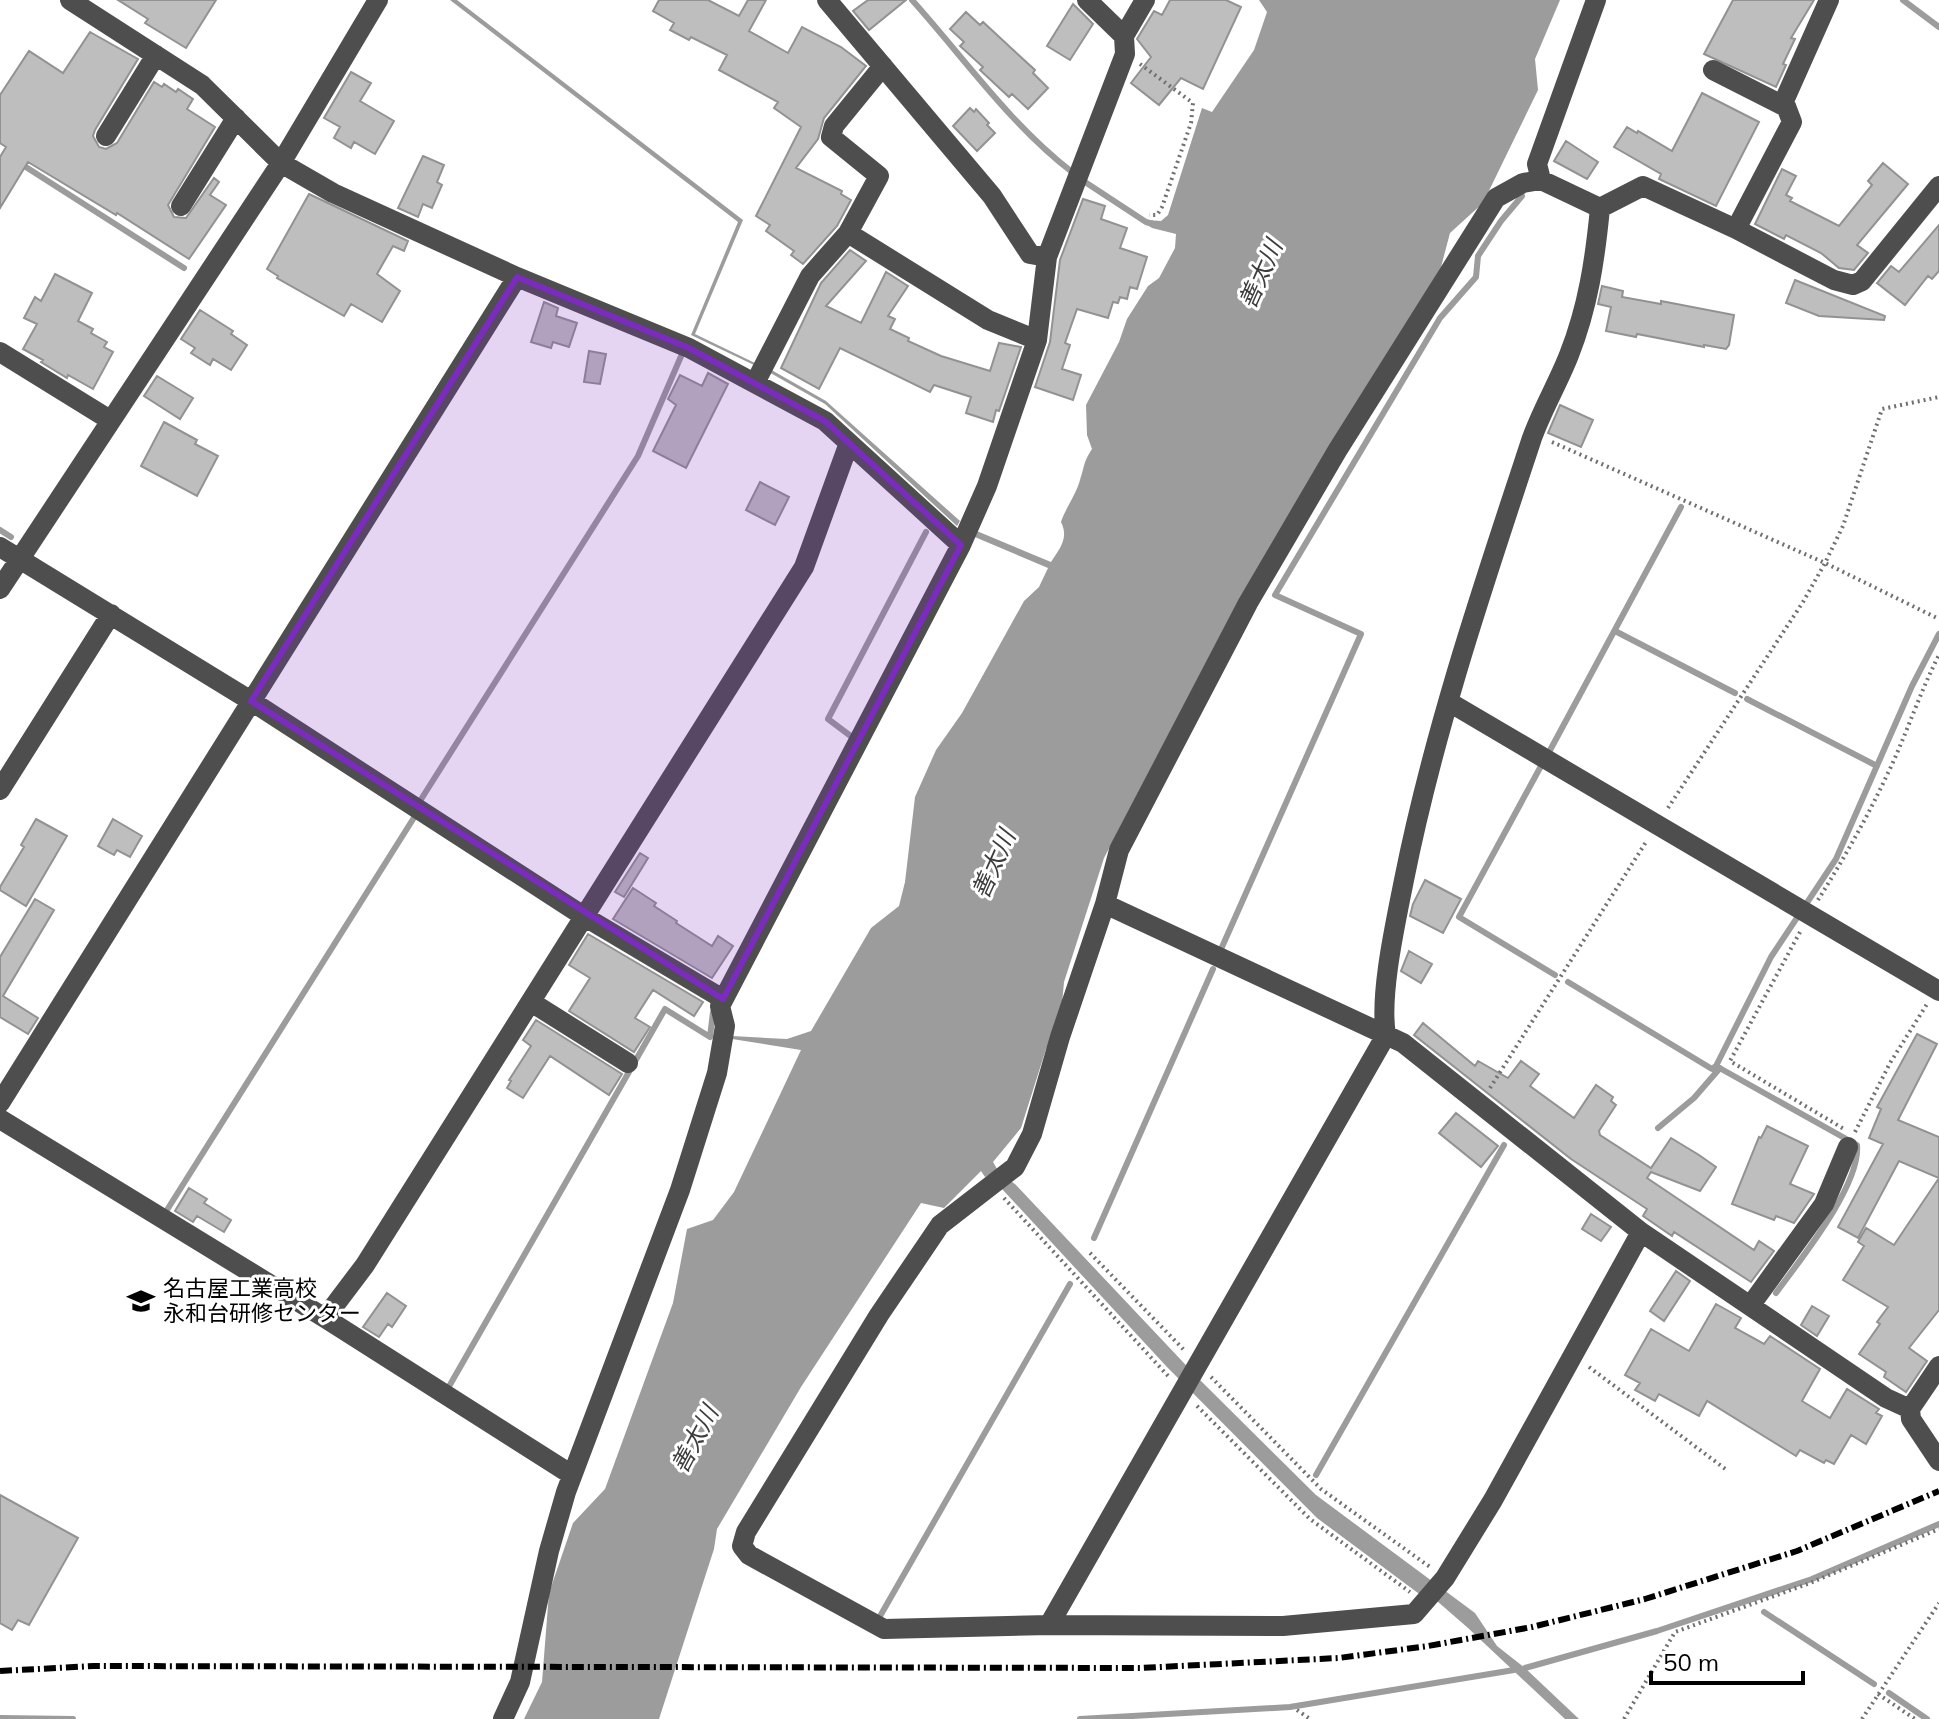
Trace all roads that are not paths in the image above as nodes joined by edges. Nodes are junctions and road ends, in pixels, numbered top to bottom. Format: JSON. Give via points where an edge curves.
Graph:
{"nodes":[{"id":1,"x":70,"y":0,"type":"edge"},
{"id":2,"x":378,"y":0,"type":"edge"},
{"id":3,"x":827,"y":0,"type":"edge"},
{"id":4,"x":1087,"y":0,"type":"edge"},
{"id":5,"x":1145,"y":0,"type":"edge"},
{"id":6,"x":1596,"y":0,"type":"edge"},
{"id":7,"x":1829,"y":0,"type":"edge"},
{"id":8,"x":1124,"y":45,"type":"junction"},
{"id":9,"x":156,"y":55,"type":"junction"},
{"id":10,"x":883,"y":66,"type":"junction"},
{"id":11,"x":1713,"y":70,"type":"dead end"},
{"id":12,"x":1786,"y":107,"type":"junction"},
{"id":13,"x":236,"y":118,"type":"junction"},
{"id":14,"x":106,"y":136,"type":"dead end"},
{"id":15,"x":281,"y":163,"type":"junction"},
{"id":16,"x":1541,"y":180,"type":"junction"},
{"id":17,"x":1939,"y":186,"type":"edge"},
{"id":18,"x":181,"y":206,"type":"dead end"},
{"id":19,"x":1600,"y":208,"type":"junction"},
{"id":20,"x":1736,"y":229,"type":"junction"},
{"id":21,"x":848,"y":233,"type":"junction"},
{"id":22,"x":1047,"y":257,"type":"junction"},
{"id":23,"x":517,"y":277,"type":"junction"},
{"id":24,"x":1037,"y":340,"type":"junction"},
{"id":25,"x":0,"y":352,"type":"edge"},
{"id":26,"x":756,"y":381,"type":"junction"},
{"id":27,"x":110,"y":420,"type":"junction"},
{"id":28,"x":849,"y":443,"type":"junction"},
{"id":29,"x":961,"y":545,"type":"junction"},
{"id":30,"x":0,"y":547,"type":"edge"},
{"id":31,"x":20,"y":559,"type":"junction"},
{"id":32,"x":0,"y":589,"type":"edge"},
{"id":33,"x":111,"y":614,"type":"junction"},
{"id":34,"x":251,"y":701,"type":"junction"},
{"id":35,"x":1449,"y":702,"type":"junction"},
{"id":36,"x":0,"y":790,"type":"edge"},
{"id":37,"x":1105,"y":904,"type":"junction"},
{"id":38,"x":585,"y":917,"type":"junction"},
{"id":39,"x":1938,"y":990,"type":"edge"},
{"id":40,"x":723,"y":999,"type":"junction"},
{"id":41,"x":531,"y":1002,"type":"junction"},
{"id":42,"x":1386,"y":1035,"type":"junction"},
{"id":43,"x":628,"y":1063,"type":"dead end"},
{"id":44,"x":0,"y":1103,"type":"edge"},
{"id":45,"x":0,"y":1119,"type":"edge"},
{"id":46,"x":1850,"y":1141,"type":"road end"},
{"id":47,"x":1641,"y":1232,"type":"junction"},
{"id":48,"x":1750,"y":1306,"type":"junction"},
{"id":49,"x":325,"y":1318,"type":"junction"},
{"id":50,"x":1939,"y":1366,"type":"edge"},
{"id":51,"x":1910,"y":1409,"type":"junction"},
{"id":52,"x":1939,"y":1461,"type":"edge"},
{"id":53,"x":572,"y":1475,"type":"junction"},
{"id":54,"x":1049,"y":1625,"type":"junction"},
{"id":55,"x":503,"y":1719,"type":"edge"}],
"edges":[{"from":1,"to":9,"type":"street"},
{"from":2,"to":15,"type":"street"},
{"from":3,"to":10,"type":"street"},
{"from":4,"to":8,"type":"street"},
{"from":5,"to":8,"type":"street"},
{"from":6,"to":16,"type":"street","via":[[1537,164]]},
{"from":7,"to":12,"type":"street","via":[[1784,101]]},
{"from":8,"to":22,"type":"street"},
{"from":9,"to":13,"type":"street","via":[[202,85]]},
{"from":9,"to":14,"type":"street"},
{"from":10,"to":21,"type":"street","via":[[834,126],[831,137],[879,176]]},
{"from":10,"to":22,"type":"street","via":[[992,196],[1030,254]]},
{"from":11,"to":12,"type":"street"},
{"from":12,"to":20,"type":"street","via":[[1792,122]]},
{"from":13,"to":15,"type":"street"},
{"from":13,"to":18,"type":"street"},
{"from":15,"to":23,"type":"street","via":[[333,193]]},
{"from":15,"to":27,"type":"street"},
{"from":16,"to":19,"type":"street"},
{"from":16,"to":37,"type":"street","via":[[1496,198],[1337,451],[1248,603],[1119,850]]},
{"from":17,"to":20,"type":"street","via":[[1862,281],[1853,285]]},
{"from":19,"to":20,"type":"street","via":[[1643,186]]},
{"from":19,"to":35,"type":"street","via":[[1594,271],[1570,354],[1533,434]]},
{"from":21,"to":24,"type":"street","via":[[988,320]]},
{"from":21,"to":26,"type":"street","via":[[810,276]]},
{"from":22,"to":24,"type":"street"},
{"from":23,"to":26,"type":"street"},
{"from":23,"to":34,"type":"street"},
{"from":24,"to":29,"type":"street"},
{"from":25,"to":27,"type":"street"},
{"from":26,"to":28,"type":"street","via":[[825,421]]},
{"from":27,"to":31,"type":"street"},
{"from":28,"to":29,"type":"street"},
{"from":28,"to":38,"type":"street","via":[[804,567]]},
{"from":29,"to":40,"type":"street"},
{"from":30,"to":31,"type":"street"},
{"from":31,"to":32,"type":"street"},
{"from":31,"to":33,"type":"street"},
{"from":33,"to":34,"type":"street"},
{"from":33,"to":36,"type":"street"},
{"from":34,"to":38,"type":"street"},
{"from":34,"to":44,"type":"street"},
{"from":35,"to":39,"type":"street"},
{"from":35,"to":42,"type":"street","via":[[1415,824],[1398,911],[1383,1016]]},
{"from":37,"to":42,"type":"street"},
{"from":37,"to":54,"type":"street","via":[[1032,1134],[1015,1167],[940,1225],[792,1455],[742,1546],[749,1555],[884,1629]]},
{"from":38,"to":40,"type":"street"},
{"from":38,"to":41,"type":"street"},
{"from":40,"to":53,"type":"street","via":[[725,1026],[708,1102]]},
{"from":41,"to":43,"type":"street"},
{"from":41,"to":49,"type":"street","via":[[365,1265]]},
{"from":42,"to":47,"type":"street","via":[[1403,1043]]},
{"from":42,"to":54,"type":"street"},
{"from":45,"to":49,"type":"street"},
{"from":46,"to":48,"type":"street","via":[[1824,1204]]},
{"from":47,"to":48,"type":"street"},
{"from":47,"to":54,"type":"street","via":[[1493,1500],[1445,1578],[1414,1614],[1283,1626]]},
{"from":48,"to":51,"type":"street"},
{"from":49,"to":53,"type":"street"},
{"from":50,"to":51,"type":"street"},
{"from":51,"to":52,"type":"street"},
{"from":53,"to":55,"type":"street","via":[[520,1682]]}]}
